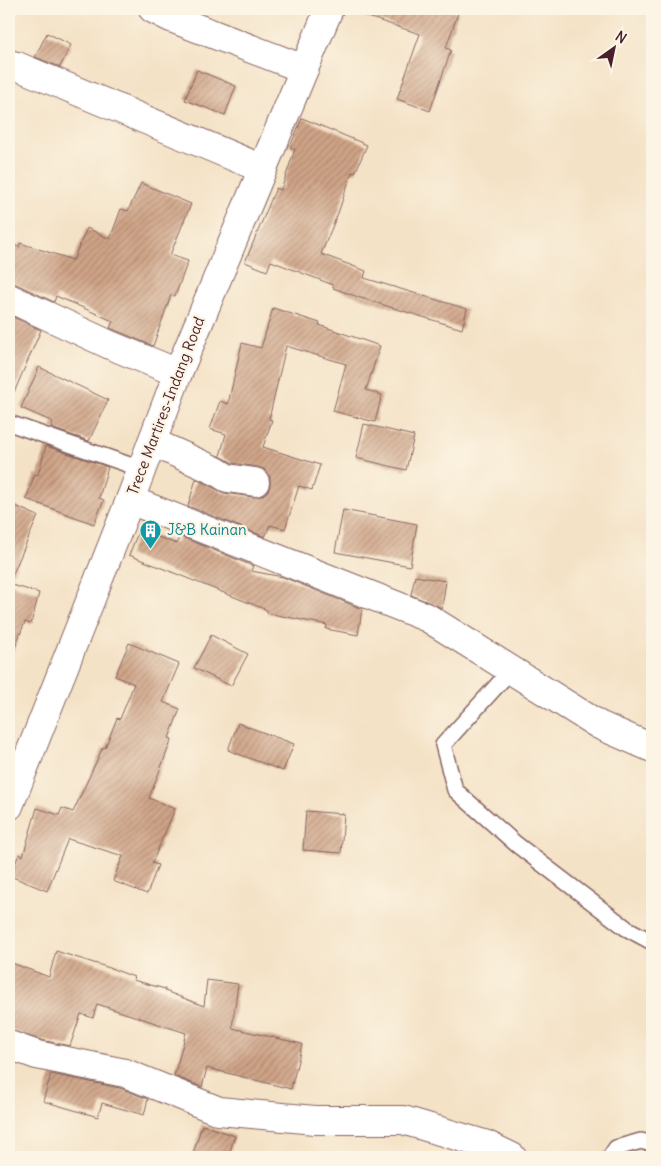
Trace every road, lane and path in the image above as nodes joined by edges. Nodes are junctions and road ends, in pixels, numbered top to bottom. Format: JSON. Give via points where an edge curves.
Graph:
{"nodes":[{"id":1,"x":152,"y":9,"type":"edge"},
{"id":2,"x":329,"y":9,"type":"edge"},
{"id":3,"x":9,"y":64,"type":"edge"},
{"id":4,"x":304,"y":69,"type":"junction"},
{"id":5,"x":263,"y":169,"type":"junction"},
{"id":6,"x":9,"y":298,"type":"edge"},
{"id":7,"x":178,"y":373,"type":"junction"},
{"id":8,"x":9,"y":425,"type":"edge"},
{"id":9,"x":152,"y":442,"type":"junction"},
{"id":10,"x":141,"y":469,"type":"junction"},
{"id":11,"x":256,"y":482,"type":"dead end"},
{"id":12,"x":130,"y":500,"type":"junction"},
{"id":13,"x":511,"y":670,"type":"junction"},
{"id":14,"x":652,"y":748,"type":"edge"},
{"id":15,"x":9,"y":806,"type":"edge"},
{"id":16,"x":652,"y":942,"type":"edge"},
{"id":17,"x":9,"y":1045,"type":"edge"},
{"id":18,"x":652,"y":1144,"type":"edge"},
{"id":19,"x":512,"y":1157,"type":"edge"},
{"id":20,"x":610,"y":1157,"type":"edge"}],
"edges":[{"from":1,"to":4,"type":"street"},
{"from":2,"to":4,"type":"street","name":"Trece Martires-Indang Road"},
{"from":3,"to":5,"type":"street"},
{"from":4,"to":5,"type":"street","name":"Trece Martires-Indang Road"},
{"from":5,"to":7,"type":"street","name":"Trece Martires-Indang Road"},
{"from":6,"to":7,"type":"street"},
{"from":7,"to":9,"type":"street","name":"Trece Martires-Indang Road"},
{"from":8,"to":10,"type":"lane"},
{"from":9,"to":10,"type":"street","name":"Trece Martires-Indang Road"},
{"from":9,"to":11,"type":"street","via":[[227,478]]},
{"from":10,"to":12,"type":"street","name":"Trece Martires-Indang Road"},
{"from":12,"to":13,"type":"street","via":[[428,618]]},
{"from":12,"to":15,"type":"street","name":"Trece Martires-Indang Road"},
{"from":13,"to":14,"type":"street","via":[[599,725]]},
{"from":13,"to":16,"type":"lane","via":[[443,745],[454,790],[516,844],[626,928]]},
{"from":17,"to":19,"type":"street","via":[[36,1055],[125,1073],[219,1111],[315,1120],[403,1120],[486,1145]]},
{"from":18,"to":20,"type":"lane","via":[[641,1141],[616,1148]]}]}
